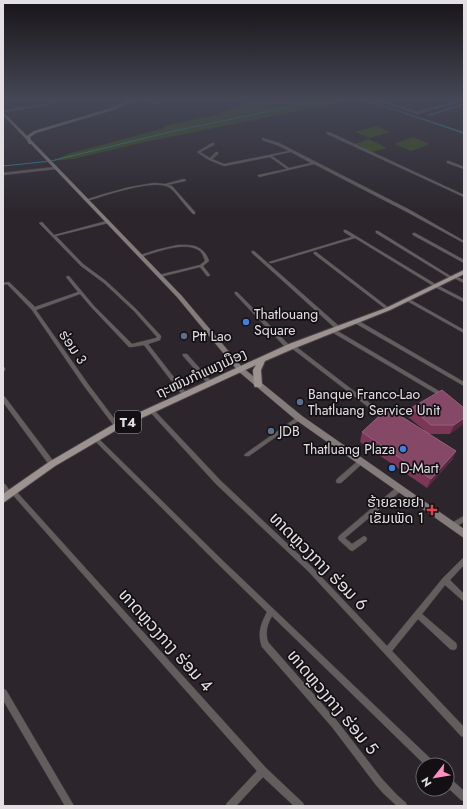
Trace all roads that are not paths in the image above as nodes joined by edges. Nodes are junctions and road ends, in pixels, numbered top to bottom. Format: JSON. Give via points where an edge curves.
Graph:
{"nodes":[{"id":1,"x":26,"y":138,"type":"edge"},
{"id":2,"x":28,"y":138,"type":"edge"},
{"id":3,"x":338,"y":138,"type":"edge"},
{"id":4,"x":264,"y":139,"type":"dead end"},
{"id":5,"x":30,"y":143,"type":"junction"},
{"id":6,"x":213,"y":144,"type":"dead end"},
{"id":7,"x":292,"y":151,"type":"junction"},
{"id":8,"x":217,"y":153,"type":"dead end"},
{"id":9,"x":270,"y":156,"type":"junction"},
{"id":10,"x":210,"y":159,"type":"junction"},
{"id":11,"x":448,"y":162,"type":"dead end"},
{"id":12,"x":314,"y":163,"type":"junction"},
{"id":13,"x":53,"y":166,"type":"junction"},
{"id":14,"x":464,"y":168,"type":"edge"},
{"id":15,"x":289,"y":169,"type":"junction"},
{"id":16,"x":3,"y":174,"type":"edge"},
{"id":17,"x":259,"y":176,"type":"dead end"},
{"id":18,"x":184,"y":180,"type":"dead end"},
{"id":19,"x":166,"y":184,"type":"junction"},
{"id":20,"x":464,"y":196,"type":"edge"},
{"id":21,"x":87,"y":200,"type":"junction"},
{"id":22,"x":194,"y":213,"type":"dead end"},
{"id":23,"x":108,"y":222,"type":"junction"},
{"id":24,"x":41,"y":223,"type":"dead end"},
{"id":25,"x":345,"y":231,"type":"dead end"},
{"id":26,"x":377,"y":232,"type":"dead end"},
{"id":27,"x":414,"y":234,"type":"dead end"},
{"id":28,"x":53,"y":236,"type":"junction"},
{"id":29,"x":355,"y":237,"type":"junction"},
{"id":30,"x":464,"y":242,"type":"edge"},
{"id":31,"x":253,"y":252,"type":"dead end"},
{"id":32,"x":315,"y":253,"type":"dead end"},
{"id":33,"x":140,"y":256,"type":"junction"},
{"id":34,"x":271,"y":262,"type":"dead end"},
{"id":35,"x":464,"y":262,"type":"edge"},
{"id":36,"x":201,"y":266,"type":"junction"},
{"id":37,"x":464,"y":272,"type":"edge"},
{"id":38,"x":208,"y":275,"type":"dead end"},
{"id":39,"x":160,"y":276,"type":"junction"},
{"id":40,"x":68,"y":277,"type":"dead end"},
{"id":41,"x":453,"y":277,"type":"junction"},
{"id":42,"x":464,"y":282,"type":"edge"},
{"id":43,"x":6,"y":283,"type":"edge"},
{"id":44,"x":436,"y":286,"type":"junction"},
{"id":45,"x":81,"y":292,"type":"junction"},
{"id":46,"x":236,"y":293,"type":"dead end"},
{"id":47,"x":408,"y":300,"type":"junction"},
{"id":48,"x":464,"y":302,"type":"edge"},
{"id":49,"x":34,"y":309,"type":"junction"},
{"id":50,"x":388,"y":309,"type":"junction"},
{"id":51,"x":355,"y":321,"type":"junction"},
{"id":52,"x":335,"y":329,"type":"junction"},
{"id":53,"x":464,"y":332,"type":"edge"},
{"id":54,"x":145,"y":343,"type":"junction"},
{"id":55,"x":290,"y":347,"type":"junction"},
{"id":56,"x":185,"y":355,"type":"dead end"},
{"id":57,"x":262,"y":359,"type":"junction"},
{"id":58,"x":240,"y":369,"type":"junction"},
{"id":59,"x":210,"y":383,"type":"junction"},
{"id":60,"x":464,"y":384,"type":"edge"},
{"id":61,"x":258,"y":385,"type":"junction"},
{"id":62,"x":185,"y":395,"type":"junction"},
{"id":63,"x":3,"y":398,"type":"edge"},
{"id":64,"x":445,"y":398,"type":"edge"},
{"id":65,"x":152,"y":410,"type":"junction"},
{"id":66,"x":378,"y":412,"type":"dead end"},
{"id":67,"x":299,"y":418,"type":"junction"},
{"id":68,"x":117,"y":426,"type":"junction"},
{"id":69,"x":95,"y":438,"type":"junction"},
{"id":70,"x":247,"y":455,"type":"dead end"},
{"id":71,"x":361,"y":462,"type":"junction"},
{"id":72,"x":52,"y":464,"type":"junction"},
{"id":73,"x":339,"y":481,"type":"dead end"},
{"id":74,"x":3,"y":486,"type":"edge"},
{"id":75,"x":399,"y":489,"type":"junction"},
{"id":76,"x":8,"y":495,"type":"edge"},
{"id":77,"x":464,"y":519,"type":"edge"},
{"id":78,"x":452,"y":526,"type":"junction"},
{"id":79,"x":464,"y":534,"type":"edge"},
{"id":80,"x":364,"y":539,"type":"dead end"},
{"id":81,"x":464,"y":561,"type":"edge"},
{"id":82,"x":445,"y":580,"type":"junction"},
{"id":83,"x":464,"y":598,"type":"edge"},
{"id":84,"x":271,"y":611,"type":"junction"},
{"id":85,"x":417,"y":614,"type":"junction"},
{"id":86,"x":453,"y":646,"type":"dead end"},
{"id":87,"x":387,"y":651,"type":"junction"},
{"id":88,"x":3,"y":693,"type":"edge"},
{"id":89,"x":464,"y":733,"type":"edge"},
{"id":90,"x":423,"y":757,"type":"edge"},
{"id":91,"x":263,"y":770,"type":"junction"},
{"id":92,"x":455,"y":789,"type":"edge"},
{"id":93,"x":464,"y":797,"type":"edge"},
{"id":94,"x":70,"y":806,"type":"edge"},
{"id":95,"x":230,"y":806,"type":"edge"},
{"id":96,"x":300,"y":806,"type":"edge"},
{"id":97,"x":403,"y":806,"type":"edge"}],
"edges":[{"from":1,"to":5,"type":"main road"},
{"from":2,"to":5,"type":"main road"},
{"from":3,"to":20,"type":"street"},
{"from":4,"to":7,"type":"street"},
{"from":5,"to":13,"type":"main road"},
{"from":6,"to":10,"type":"street","via":[[198,152]]},
{"from":7,"to":9,"type":"street"},
{"from":7,"to":12,"type":"street"},
{"from":8,"to":10,"type":"street"},
{"from":9,"to":10,"type":"street","via":[[224,165]]},
{"from":9,"to":15,"type":"street"},
{"from":11,"to":14,"type":"street"},
{"from":12,"to":15,"type":"street"},
{"from":12,"to":30,"type":"street","via":[[403,207]]},
{"from":13,"to":16,"type":"street"},
{"from":13,"to":21,"type":"main road"},
{"from":15,"to":17,"type":"street"},
{"from":18,"to":19,"type":"street"},
{"from":19,"to":21,"type":"street","via":[[135,187]]},
{"from":19,"to":22,"type":"street"},
{"from":21,"to":23,"type":"main road"},
{"from":23,"to":28,"type":"street"},
{"from":23,"to":33,"type":"main road"},
{"from":24,"to":28,"type":"street"},
{"from":25,"to":29,"type":"street"},
{"from":26,"to":41,"type":"street"},
{"from":27,"to":35,"type":"street"},
{"from":28,"to":54,"type":"street","via":[[82,265],[135,310],[159,337]]},
{"from":29,"to":34,"type":"street"},
{"from":29,"to":44,"type":"street"},
{"from":31,"to":52,"type":"street"},
{"from":32,"to":50,"type":"street"},
{"from":33,"to":36,"type":"street","via":[[181,244],[199,250],[206,256],[207,261]]},
{"from":33,"to":39,"type":"main road"},
{"from":36,"to":38,"type":"street"},
{"from":36,"to":39,"type":"street"},
{"from":37,"to":41,"type":"main road","name":"ຖະໜົນກຳແພງເມືອງ","number":"T4"},
{"from":39,"to":58,"type":"main road"},
{"from":40,"to":45,"type":"street"},
{"from":41,"to":42,"type":"street"},
{"from":41,"to":44,"type":"main road","name":"ຖະໜົນກຳແພງເມືອງ","number":"T4"},
{"from":43,"to":49,"type":"street","name":"ຮ່ອມ 3"},
{"from":44,"to":47,"type":"main road","name":"ຖະໜົນກຳແພງເມືອງ","number":"T4"},
{"from":44,"to":48,"type":"street"},
{"from":45,"to":49,"type":"street"},
{"from":45,"to":54,"type":"street","via":[[131,346]]},
{"from":46,"to":55,"type":"street"},
{"from":47,"to":50,"type":"main road","name":"ຖະໜົນກຳແພງເມືອງ","number":"T4"},
{"from":47,"to":53,"type":"street"},
{"from":49,"to":68,"type":"street","name":"ຮ່ອມ 3"},
{"from":50,"to":51,"type":"main road","name":"ຖະໜົນກຳແພງເມືອງ","number":"T4"},
{"from":51,"to":52,"type":"main road","name":"ຖະໜົນກຳແພງເມືອງ","number":"T4"},
{"from":51,"to":60,"type":"street"},
{"from":52,"to":55,"type":"main road","name":"ຖະໜົນກຳແພງເມືອງ","number":"T4"},
{"from":52,"to":64,"type":"street"},
{"from":54,"to":62,"type":"street"},
{"from":55,"to":57,"type":"main road","name":"ຖະໜົນກຳແພງເມືອງ","number":"T4"},
{"from":55,"to":66,"type":"street"},
{"from":56,"to":59,"type":"street"},
{"from":57,"to":58,"type":"main road","name":"ຖະໜົນກຳແພງເມືອງ","number":"T4"},
{"from":57,"to":61,"type":"main road","via":[[257,370]]},
{"from":58,"to":59,"type":"main road","name":"ຖະໜົນກຳແພງເມືອງ","number":"T4"},
{"from":58,"to":61,"type":"main road"},
{"from":59,"to":62,"type":"main road","name":"ຖະໜົນກຳແພງເມືອງ","number":"T4"},
{"from":61,"to":67,"type":"main road"},
{"from":62,"to":65,"type":"main road","name":"ຖະໜົນກຳແພງເມືອງ","number":"T4"},
{"from":63,"to":72,"type":"street"},
{"from":65,"to":68,"type":"main road","name":"ຖະໜົນກຳແພງເມືອງ","number":"T4"},
{"from":65,"to":87,"type":"street","name":"ທາດຫຼວງກາງ ຮ່ອມ 6","via":[[218,482],[310,568]]},
{"from":67,"to":70,"type":"street"},
{"from":67,"to":71,"type":"main road"},
{"from":68,"to":69,"type":"main road","name":"ຖະໜົນກຳແພງເມືອງ","number":"T4"},
{"from":69,"to":72,"type":"main road","name":"ຖະໜົນກຳແພງເມືອງ","number":"T4"},
{"from":69,"to":84,"type":"street"},
{"from":71,"to":73,"type":"street"},
{"from":71,"to":75,"type":"main road"},
{"from":72,"to":76,"type":"main road","name":"ຖະໜົນກຳແພງເມືອງ","number":"T4"},
{"from":74,"to":76,"type":"street","name":"ທາດຫຼວງກາງ ຮ່ອມ 4"},
{"from":75,"to":78,"type":"main road"},
{"from":75,"to":80,"type":"street","via":[[341,538],[352,548]]},
{"from":76,"to":91,"type":"street","name":"ທາດຫຼວງກາງ ຮ່ອມ 4"},
{"from":77,"to":78,"type":"street"},
{"from":78,"to":79,"type":"main road"},
{"from":81,"to":82,"type":"street"},
{"from":82,"to":83,"type":"street"},
{"from":82,"to":85,"type":"street"},
{"from":84,"to":90,"type":"street"},
{"from":84,"to":97,"type":"street","name":"ທາດຫຼວງກາງ ຮ່ອມ 5","via":[[262,628],[265,644],[356,750],[382,787]]},
{"from":85,"to":86,"type":"street"},
{"from":85,"to":87,"type":"street"},
{"from":87,"to":89,"type":"street","name":"ທາດຫຼວງກາງ ຮ່ອມ 6"},
{"from":88,"to":94,"type":"street"},
{"from":91,"to":95,"type":"street"},
{"from":91,"to":96,"type":"street","name":"ທາດຫຼວງກາງ ຮ່ອມ 4"},
{"from":92,"to":93,"type":"street"}]}
